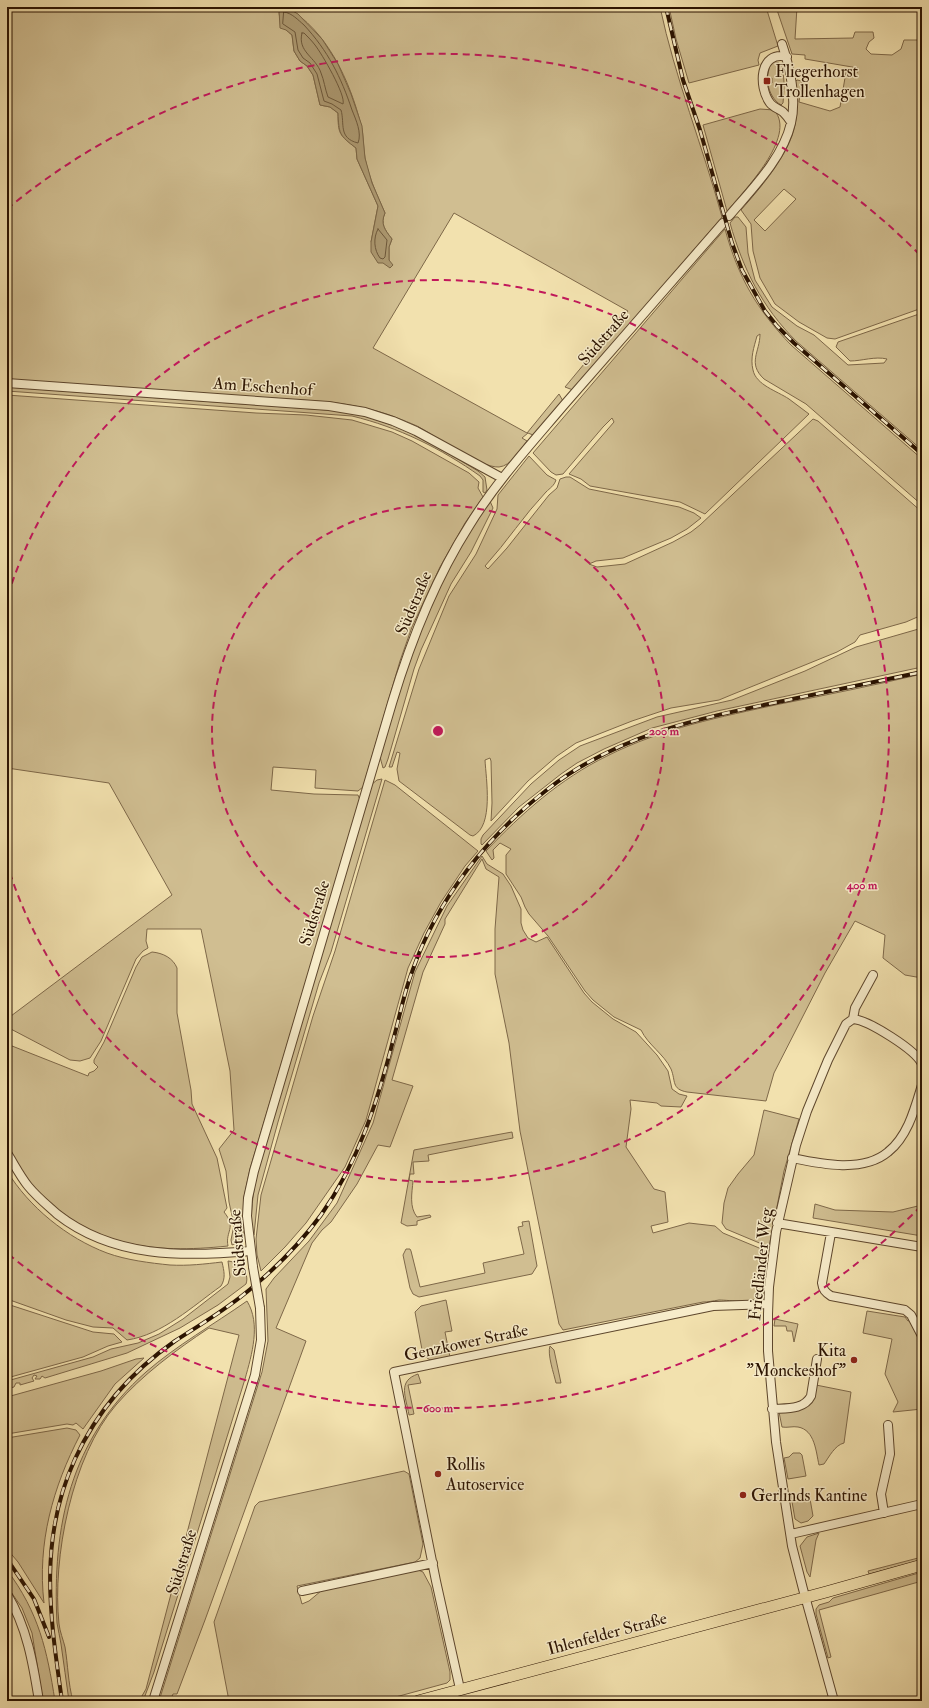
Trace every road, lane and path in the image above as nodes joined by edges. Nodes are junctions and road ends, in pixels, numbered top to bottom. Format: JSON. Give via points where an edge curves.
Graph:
{"nodes":[{"id":1,"x":782,"y":44,"type":"dead end"},
{"id":2,"x":787,"y":57,"type":"junction"},
{"id":3,"x":791,"y":122,"type":"junction"},
{"id":4,"x":728,"y":216,"type":"dead end"},
{"id":5,"x":723,"y":223,"type":"dead end"},
{"id":6,"x":7,"y":383,"type":"edge"},
{"id":7,"x":502,"y":478,"type":"junction"},
{"id":8,"x":873,"y":975,"type":"dead end"},
{"id":9,"x":853,"y":1019,"type":"junction"},
{"id":10,"x":922,"y":1064,"type":"edge"},
{"id":11,"x":922,"y":1085,"type":"edge"},
{"id":12,"x":7,"y":1153,"type":"edge"},
{"id":13,"x":792,"y":1158,"type":"junction"},
{"id":14,"x":778,"y":1223,"type":"junction"},
{"id":15,"x":831,"y":1233,"type":"junction"},
{"id":16,"x":922,"y":1247,"type":"edge"},
{"id":17,"x":250,"y":1250,"type":"junction"},
{"id":18,"x":768,"y":1304,"type":"junction"},
{"id":19,"x":922,"y":1336,"type":"edge"},
{"id":20,"x":817,"y":1359,"type":"dead end"},
{"id":21,"x":772,"y":1409,"type":"junction"},
{"id":22,"x":888,"y":1425,"type":"dead end"},
{"id":23,"x":922,"y":1504,"type":"edge"},
{"id":24,"x":884,"y":1513,"type":"junction"},
{"id":25,"x":791,"y":1534,"type":"junction"},
{"id":26,"x":433,"y":1563,"type":"junction"},
{"id":27,"x":922,"y":1565,"type":"edge"},
{"id":28,"x":302,"y":1591,"type":"dead end"},
{"id":29,"x":7,"y":1594,"type":"edge"},
{"id":30,"x":805,"y":1598,"type":"junction"},
{"id":31,"x":460,"y":1689,"type":"junction"},
{"id":32,"x":39,"y":1701,"type":"edge"},
{"id":33,"x":153,"y":1701,"type":"edge"},
{"id":34,"x":418,"y":1701,"type":"edge"},
{"id":35,"x":834,"y":1701,"type":"edge"}],
"edges":[{"from":1,"to":2,"type":"street"},
{"from":2,"to":3,"type":"street","via":[[791,77]]},
{"from":2,"to":3,"type":"street","via":[[776,55],[768,59],[764,67],[763,81],[770,104]]},
{"from":3,"to":4,"type":"street","via":[[776,157]]},
{"from":5,"to":7,"type":"street","name":"Südstraße"},
{"from":6,"to":7,"type":"street","name":"Am Eschenhof","via":[[329,406],[365,412],[416,431]]},
{"from":7,"to":17,"type":"street","name":"Südstraße","via":[[469,525],[444,569],[404,663],[254,1171],[247,1216]]},
{"from":8,"to":9,"type":"street","name":"Friedländer Weg","via":[[855,1008]]},
{"from":9,"to":10,"type":"street","via":[[862,1021],[901,1043],[916,1055]]},
{"from":9,"to":13,"type":"street","name":"Friedländer Weg","via":[[846,1024],[828,1060],[807,1111]]},
{"from":11,"to":13,"type":"street","via":[[915,1110],[901,1137],[888,1153],[870,1161],[849,1164],[820,1163]]},
{"from":12,"to":17,"type":"street","via":[[29,1187],[43,1202],[65,1220],[102,1241],[135,1249],[176,1254]]},
{"from":13,"to":14,"type":"street","name":"Friedländer Weg"},
{"from":14,"to":15,"type":"street"},
{"from":14,"to":18,"type":"street","name":"Friedländer Weg"},
{"from":15,"to":16,"type":"street"},
{"from":15,"to":19,"type":"street","via":[[822,1283],[826,1293],[905,1310],[911,1315]]},
{"from":17,"to":33,"type":"street","name":"Südstraße","bridge":true,"via":[[260,1308],[261,1340],[254,1375]]},
{"from":18,"to":21,"type":"street","name":"Friedländer Weg"},
{"from":18,"to":26,"type":"street","name":"Genzkower Straße","via":[[713,1306],[394,1372]]},
{"from":20,"to":21,"type":"street","via":[[808,1401],[799,1406]]},
{"from":21,"to":25,"type":"street","name":"Friedländer Weg"},
{"from":22,"to":24,"type":"street","via":[[890,1454],[881,1494]]},
{"from":23,"to":24,"type":"street"},
{"from":24,"to":25,"type":"street"},
{"from":25,"to":30,"type":"street","name":"Friedländer Weg"},
{"from":26,"to":28,"type":"street"},
{"from":26,"to":31,"type":"street","name":"Genzkower Straße"},
{"from":27,"to":30,"type":"main road","name":"Ihlenfelder Straße"},
{"from":29,"to":32,"type":"street","via":[[22,1623],[33,1660]]},
{"from":30,"to":31,"type":"main road","name":"Ihlenfelder Straße"},
{"from":30,"to":35,"type":"street"},
{"from":31,"to":34,"type":"main road","name":"Ihlenfelder Straße"}]}
